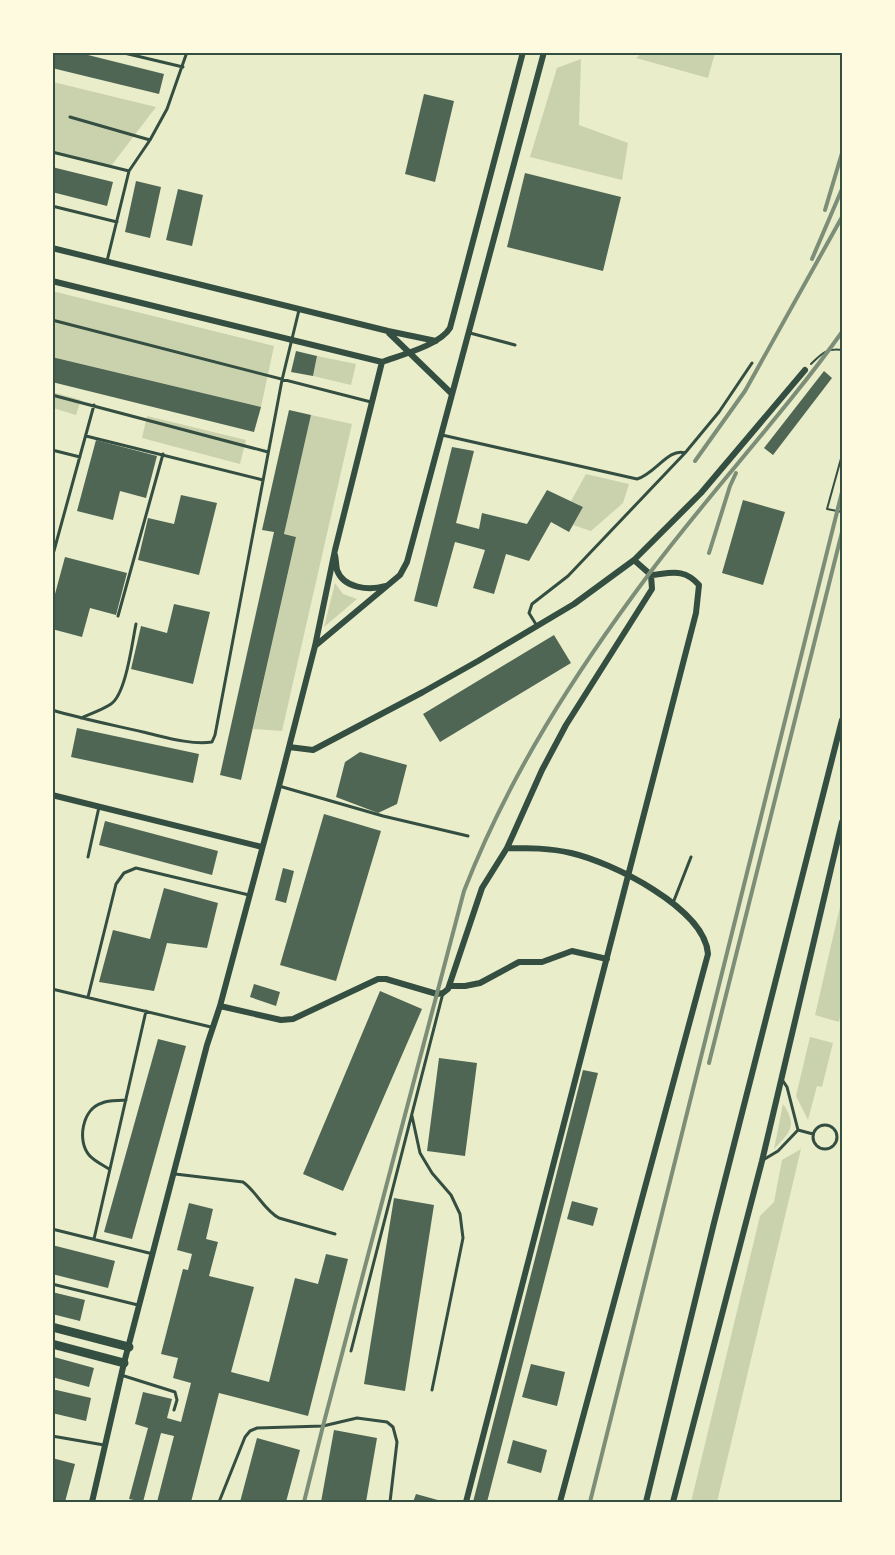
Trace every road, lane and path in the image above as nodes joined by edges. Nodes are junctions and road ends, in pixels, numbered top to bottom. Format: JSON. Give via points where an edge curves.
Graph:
{"nodes":[{"id":1,"x":120,"y":52,"type":"edge"},
{"id":2,"x":187,"y":52,"type":"edge"},
{"id":3,"x":523,"y":52,"type":"edge"},
{"id":4,"x":544,"y":52,"type":"edge"},
{"id":5,"x":183,"y":67,"type":"junction"},
{"id":6,"x":70,"y":117,"type":"dead end"},
{"id":7,"x":150,"y":140,"type":"junction"},
{"id":8,"x":52,"y":152,"type":"edge"},
{"id":9,"x":129,"y":171,"type":"junction"},
{"id":10,"x":52,"y":206,"type":"edge"},
{"id":11,"x":117,"y":222,"type":"junction"},
{"id":12,"x":52,"y":248,"type":"edge"},
{"id":13,"x":107,"y":261,"type":"junction"},
{"id":14,"x":52,"y":281,"type":"edge"},
{"id":15,"x":299,"y":308,"type":"junction"},
{"id":16,"x":52,"y":320,"type":"edge"},
{"id":17,"x":388,"y":331,"type":"junction"},
{"id":18,"x":468,"y":333,"type":"junction"},
{"id":19,"x":291,"y":340,"type":"junction"},
{"id":20,"x":436,"y":341,"type":"junction"},
{"id":21,"x":515,"y":345,"type":"dead end"},
{"id":22,"x":843,"y":350,"type":"edge"},
{"id":23,"x":409,"y":352,"type":"junction"},
{"id":24,"x":382,"y":363,"type":"junction"},
{"id":25,"x":752,"y":363,"type":"dead end"},
{"id":26,"x":805,"y":370,"type":"joint"},
{"id":27,"x":282,"y":380,"type":"junction"},
{"id":28,"x":451,"y":393,"type":"junction"},
{"id":29,"x":52,"y":395,"type":"edge"},
{"id":30,"x":371,"y":402,"type":"junction"},
{"id":31,"x":94,"y":405,"type":"junction"},
{"id":32,"x":441,"y":434,"type":"junction"},
{"id":33,"x":86,"y":436,"type":"junction"},
{"id":34,"x":52,"y":450,"type":"edge"},
{"id":35,"x":268,"y":452,"type":"junction"},
{"id":36,"x":685,"y":453,"type":"junction"},
{"id":37,"x":163,"y":454,"type":"junction"},
{"id":38,"x":843,"y":455,"type":"edge"},
{"id":39,"x":80,"y":457,"type":"junction"},
{"id":40,"x":263,"y":480,"type":"junction"},
{"id":41,"x":843,"y":512,"type":"edge"},
{"id":42,"x":334,"y":550,"type":"junction"},
{"id":43,"x":52,"y":558,"type":"edge"},
{"id":44,"x":634,"y":560,"type":"junction"},
{"id":45,"x":651,"y":575,"type":"junction"},
{"id":46,"x":388,"y":585,"type":"junction"},
{"id":47,"x":118,"y":616,"type":"dead end"},
{"id":48,"x":136,"y":624,"type":"dead end"},
{"id":49,"x":537,"y":626,"type":"junction"},
{"id":50,"x":315,"y":646,"type":"junction"},
{"id":51,"x":52,"y":710,"type":"edge"},
{"id":52,"x":80,"y":719,"type":"junction"},
{"id":53,"x":843,"y":720,"type":"edge"},
{"id":54,"x":289,"y":747,"type":"junction"},
{"id":55,"x":279,"y":786,"type":"junction"},
{"id":56,"x":52,"y":795,"type":"edge"},
{"id":57,"x":99,"y":807,"type":"junction"},
{"id":58,"x":843,"y":822,"type":"edge"},
{"id":59,"x":468,"y":836,"type":"dead end"},
{"id":60,"x":262,"y":847,"type":"junction"},
{"id":61,"x":507,"y":848,"type":"junction"},
{"id":62,"x":88,"y":856,"type":"dead end"},
{"id":63,"x":691,"y":858,"type":"dead end"},
{"id":64,"x":628,"y":875,"type":"junction"},
{"id":65,"x":249,"y":895,"type":"junction"},
{"id":66,"x":673,"y":903,"type":"junction"},
{"id":67,"x":607,"y":959,"type":"junction"},
{"id":68,"x":450,"y":986,"type":"junction"},
{"id":69,"x":52,"y":990,"type":"edge"},
{"id":70,"x":443,"y":993,"type":"junction"},
{"id":71,"x":88,"y":997,"type":"junction"},
{"id":72,"x":220,"y":1006,"type":"junction"},
{"id":73,"x":146,"y":1011,"type":"junction"},
{"id":74,"x":212,"y":1027,"type":"junction"},
{"id":75,"x":780,"y":1078,"type":"junction"},
{"id":76,"x":126,"y":1100,"type":"junction"},
{"id":77,"x":412,"y":1114,"type":"junction"},
{"id":78,"x":798,"y":1130,"type":"junction"},
{"id":79,"x":813,"y":1134,"type":"junction"},
{"id":80,"x":762,"y":1161,"type":"junction"},
{"id":81,"x":109,"y":1169,"type":"junction"},
{"id":82,"x":175,"y":1173,"type":"junction"},
{"id":83,"x":52,"y":1229,"type":"edge"},
{"id":84,"x":335,"y":1234,"type":"dead end"},
{"id":85,"x":94,"y":1239,"type":"junction"},
{"id":86,"x":153,"y":1255,"type":"junction"},
{"id":87,"x":52,"y":1284,"type":"edge"},
{"id":88,"x":139,"y":1305,"type":"junction"},
{"id":89,"x":52,"y":1327,"type":"edge"},
{"id":90,"x":52,"y":1344,"type":"edge"},
{"id":91,"x":129,"y":1347,"type":"junction"},
{"id":92,"x":351,"y":1351,"type":"dead end"},
{"id":93,"x":124,"y":1363,"type":"junction"},
{"id":94,"x":122,"y":1376,"type":"junction"},
{"id":95,"x":432,"y":1390,"type":"dead end"},
{"id":96,"x":174,"y":1410,"type":"dead end"},
{"id":97,"x":52,"y":1436,"type":"edge"},
{"id":98,"x":105,"y":1445,"type":"junction"},
{"id":99,"x":92,"y":1503,"type":"edge"},
{"id":100,"x":219,"y":1503,"type":"edge"},
{"id":101,"x":390,"y":1503,"type":"edge"},
{"id":102,"x":466,"y":1503,"type":"edge"},
{"id":103,"x":560,"y":1503,"type":"edge"},
{"id":104,"x":646,"y":1503,"type":"edge"},
{"id":105,"x":673,"y":1503,"type":"edge"}],
"edges":[{"from":1,"to":5,"type":"lane"},
{"from":2,"to":5,"type":"lane"},
{"from":3,"to":20,"type":"street","via":[[450,328]]},
{"from":4,"to":18,"type":"street"},
{"from":5,"to":7,"type":"lane"},
{"from":6,"to":7,"type":"lane"},
{"from":7,"to":9,"type":"lane"},
{"from":8,"to":9,"type":"lane"},
{"from":9,"to":11,"type":"lane"},
{"from":10,"to":11,"type":"lane"},
{"from":11,"to":13,"type":"lane"},
{"from":12,"to":13,"type":"street"},
{"from":13,"to":15,"type":"street"},
{"from":14,"to":19,"type":"street"},
{"from":15,"to":17,"type":"street"},
{"from":15,"to":19,"type":"lane"},
{"from":16,"to":27,"type":"lane"},
{"from":17,"to":20,"type":"street"},
{"from":17,"to":23,"type":"street"},
{"from":18,"to":21,"type":"lane"},
{"from":18,"to":28,"type":"street"},
{"from":19,"to":24,"type":"street"},
{"from":19,"to":27,"type":"lane"},
{"from":20,"to":23,"type":"street"},
{"from":22,"to":26,"type":"path","via":[[824,350]]},
{"from":23,"to":24,"type":"street"},
{"from":23,"to":28,"type":"street"},
{"from":24,"to":30,"type":"street"},
{"from":25,"to":36,"type":"lane"},
{"from":26,"to":44,"type":"street","via":[[701,493]]},
{"from":27,"to":30,"type":"lane"},
{"from":27,"to":35,"type":"lane"},
{"from":28,"to":32,"type":"street"},
{"from":29,"to":31,"type":"lane"},
{"from":30,"to":42,"type":"street"},
{"from":31,"to":33,"type":"lane"},
{"from":31,"to":35,"type":"lane"},
{"from":32,"to":36,"type":"lane","via":[[637,479],[648,475],[674,452]]},
{"from":32,"to":46,"type":"street","via":[[407,562]]},
{"from":33,"to":37,"type":"lane"},
{"from":33,"to":39,"type":"lane"},
{"from":34,"to":39,"type":"lane"},
{"from":35,"to":40,"type":"lane"},
{"from":36,"to":49,"type":"lane","via":[[568,576],[532,604],[529,613]]},
{"from":37,"to":40,"type":"lane"},
{"from":37,"to":47,"type":"lane"},
{"from":38,"to":41,"type":"path","via":[[827,509]]},
{"from":39,"to":43,"type":"lane"},
{"from":40,"to":52,"type":"lane","via":[[212,742]]},
{"from":42,"to":46,"type":"street","via":[[337,570],[344,581],[368,589]]},
{"from":42,"to":50,"type":"street"},
{"from":44,"to":45,"type":"street"},
{"from":44,"to":49,"type":"street"},
{"from":45,"to":61,"type":"street","via":[[652,589],[566,725]]},
{"from":45,"to":64,"type":"street","via":[[689,574],[699,585],[699,595]]},
{"from":46,"to":50,"type":"street"},
{"from":48,"to":52,"type":"lane","via":[[118,696],[112,704]]},
{"from":49,"to":54,"type":"street","via":[[314,750]]},
{"from":50,"to":54,"type":"street"},
{"from":51,"to":52,"type":"lane"},
{"from":53,"to":104,"type":"street"},
{"from":54,"to":55,"type":"street"},
{"from":55,"to":59,"type":"lane"},
{"from":55,"to":60,"type":"street"},
{"from":56,"to":57,"type":"street"},
{"from":57,"to":60,"type":"street"},
{"from":57,"to":62,"type":"lane"},
{"from":58,"to":75,"type":"street"},
{"from":60,"to":65,"type":"street"},
{"from":61,"to":64,"type":"street","via":[[572,853]]},
{"from":61,"to":68,"type":"street","via":[[482,888]]},
{"from":63,"to":66,"type":"lane"},
{"from":64,"to":66,"type":"street"},
{"from":64,"to":67,"type":"street"},
{"from":65,"to":71,"type":"lane","via":[[136,868],[124,873],[116,884]]},
{"from":65,"to":72,"type":"street"},
{"from":66,"to":103,"type":"street","via":[[704,935],[708,954]]},
{"from":67,"to":68,"type":"street","via":[[572,951],[542,962],[519,962],[480,982]]},
{"from":67,"to":102,"type":"street"},
{"from":68,"to":70,"type":"street"},
{"from":69,"to":71,"type":"lane"},
{"from":70,"to":72,"type":"street","via":[[378,980],[293,1019],[281,1020]]},
{"from":70,"to":77,"type":"lane"},
{"from":71,"to":73,"type":"lane"},
{"from":72,"to":74,"type":"street"},
{"from":73,"to":74,"type":"lane"},
{"from":73,"to":76,"type":"lane"},
{"from":74,"to":82,"type":"street"},
{"from":75,"to":78,"type":"lane","via":[[787,1087]]},
{"from":75,"to":80,"type":"street"},
{"from":76,"to":81,"type":"lane"},
{"from":76,"to":81,"type":"lane","via":[[100,1103],[86,1116],[82,1139],[85,1147],[90,1156]]},
{"from":77,"to":92,"type":"lane"},
{"from":77,"to":95,"type":"lane","via":[[420,1153],[451,1195],[460,1214],[463,1238]]},
{"from":78,"to":79,"type":"lane"},
{"from":78,"to":80,"type":"lane"},
{"from":79,"to":79,"type":"lane","via":[[815,1144],[824,1149],[833,1146],[838,1137],[834,1128],[824,1124]]},
{"from":80,"to":105,"type":"street"},
{"from":81,"to":85,"type":"lane"},
{"from":82,"to":84,"type":"lane","via":[[243,1182],[271,1214]]},
{"from":82,"to":86,"type":"street"},
{"from":83,"to":85,"type":"lane"},
{"from":85,"to":86,"type":"lane"},
{"from":86,"to":88,"type":"street"},
{"from":87,"to":88,"type":"lane"},
{"from":88,"to":91,"type":"street"},
{"from":89,"to":91,"type":"main road"},
{"from":90,"to":93,"type":"main road"},
{"from":91,"to":93,"type":"street"},
{"from":93,"to":94,"type":"street"},
{"from":94,"to":96,"type":"lane","via":[[172,1390],[177,1395]]},
{"from":94,"to":98,"type":"street"},
{"from":97,"to":98,"type":"lane"},
{"from":98,"to":99,"type":"street"},
{"from":100,"to":101,"type":"lane","via":[[250,1431],[323,1426],[357,1418],[387,1422],[393,1427],[397,1442]]}]}
